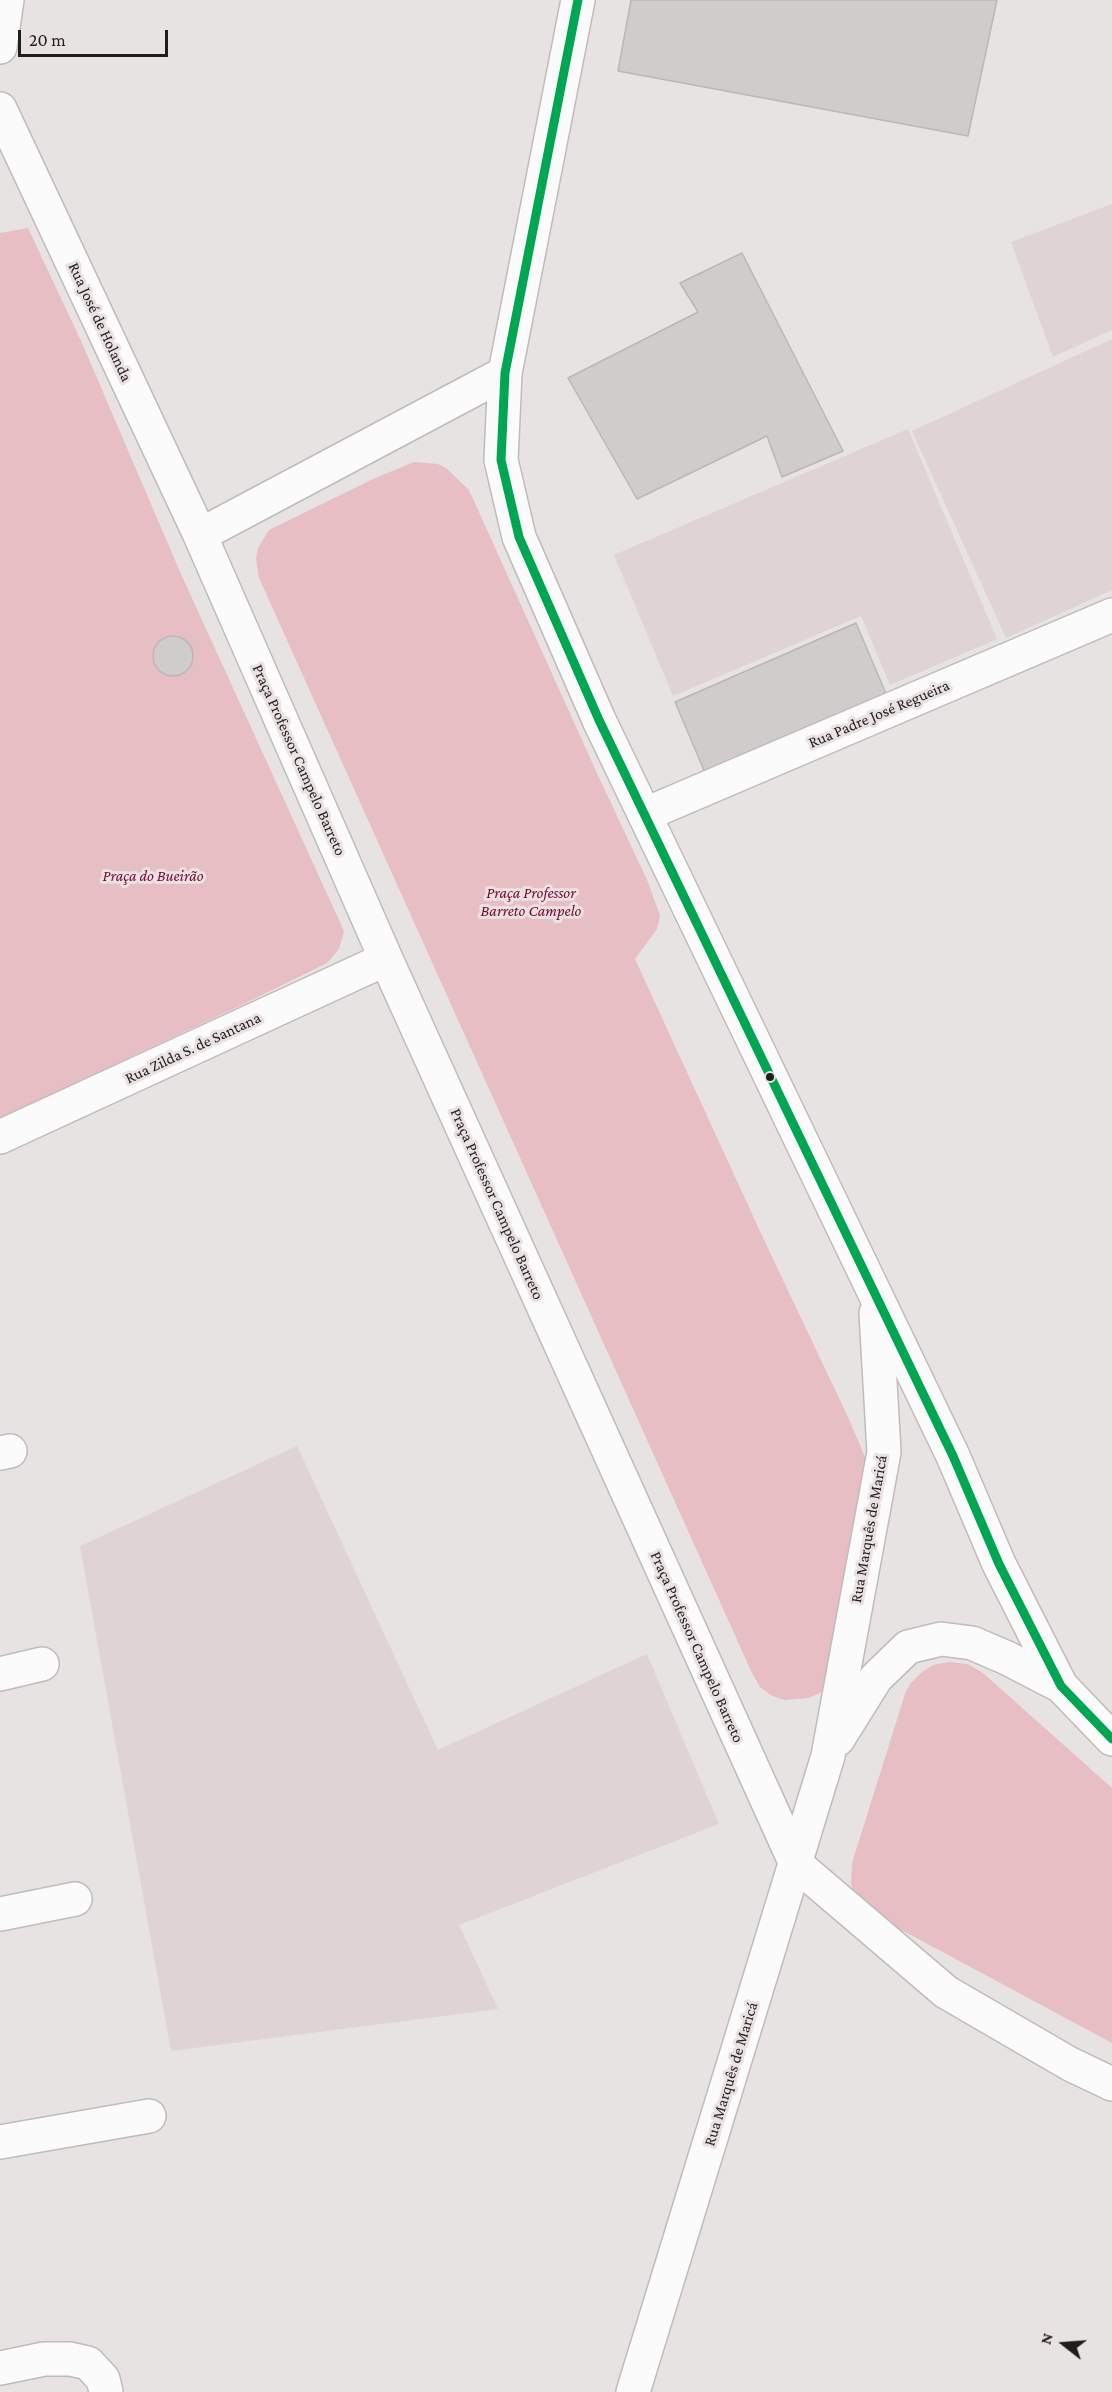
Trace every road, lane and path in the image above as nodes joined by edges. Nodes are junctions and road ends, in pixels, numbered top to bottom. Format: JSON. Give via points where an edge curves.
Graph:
{"nodes":[{"id":1,"x":7,"y":0,"type":"edge"},
{"id":2,"x":578,"y":0,"type":"edge"},
{"id":3,"x":0,"y":47,"type":"edge"},
{"id":4,"x":0,"y":109,"type":"edge"},
{"id":5,"x":505,"y":374,"type":"junction"},
{"id":6,"x":200,"y":535,"type":"junction"},
{"id":7,"x":1112,"y":615,"type":"edge"},
{"id":8,"x":646,"y":814,"type":"junction"},
{"id":9,"x":386,"y":959,"type":"junction"},
{"id":10,"x":0,"y":1137,"type":"edge"},
{"id":11,"x":876,"y":1299,"type":"junction"},
{"id":12,"x":42,"y":1664,"type":"dead end"},
{"id":13,"x":0,"y":1674,"type":"edge"},
{"id":14,"x":1061,"y":1686,"type":"junction"},
{"id":15,"x":1112,"y":1739,"type":"edge"},
{"id":16,"x":828,"y":1756,"type":"junction"},
{"id":17,"x":796,"y":1864,"type":"junction"},
{"id":18,"x":75,"y":1899,"type":"dead end"},
{"id":19,"x":0,"y":1914,"type":"edge"},
{"id":20,"x":1112,"y":2084,"type":"edge"},
{"id":21,"x":149,"y":2116,"type":"dead end"},
{"id":22,"x":0,"y":2142,"type":"edge"},
{"id":23,"x":0,"y":2368,"type":"edge"},
{"id":24,"x":106,"y":2392,"type":"edge"},
{"id":25,"x":633,"y":2392,"type":"edge"}],
"edges":[{"from":1,"to":3,"type":"street"},
{"from":2,"to":5,"type":"street"},
{"from":4,"to":6,"type":"street","name":"Rua José de Holanda"},
{"from":5,"to":6,"type":"street"},
{"from":5,"to":8,"type":"street","via":[[501,460],[519,537],[599,720]]},
{"from":6,"to":9,"type":"street","name":"Praça Professor Campelo Barreto"},
{"from":7,"to":8,"type":"street","name":"Rua Padre José Regueira"},
{"from":8,"to":11,"type":"street"},
{"from":9,"to":10,"type":"street","name":"Rua Zilda S. de Santana"},
{"from":9,"to":17,"type":"street","name":"Praça Professor Campelo Barreto"},
{"from":11,"to":14,"type":"street","via":[[999,1564]]},
{"from":11,"to":16,"type":"street","name":"Rua Marquês de Maricá","via":[[884,1452]]},
{"from":12,"to":13,"type":"street"},
{"from":14,"to":15,"type":"street"},
{"from":14,"to":16,"type":"street","name":"Rua Marquês de Maricá","via":[[972,1644],[941,1639],[908,1647],[876,1678]]},
{"from":16,"to":17,"type":"street","name":"Rua Marquês de Maricá"},
{"from":17,"to":20,"type":"street","name":"Praça Professor Campelo Barreto","via":[[946,1992]]},
{"from":17,"to":25,"type":"street","name":"Rua Marquês de Maricá"},
{"from":18,"to":19,"type":"street"},
{"from":21,"to":22,"type":"street"},
{"from":23,"to":24,"type":"street","via":[[44,2359],[88,2363],[103,2379]]}]}
